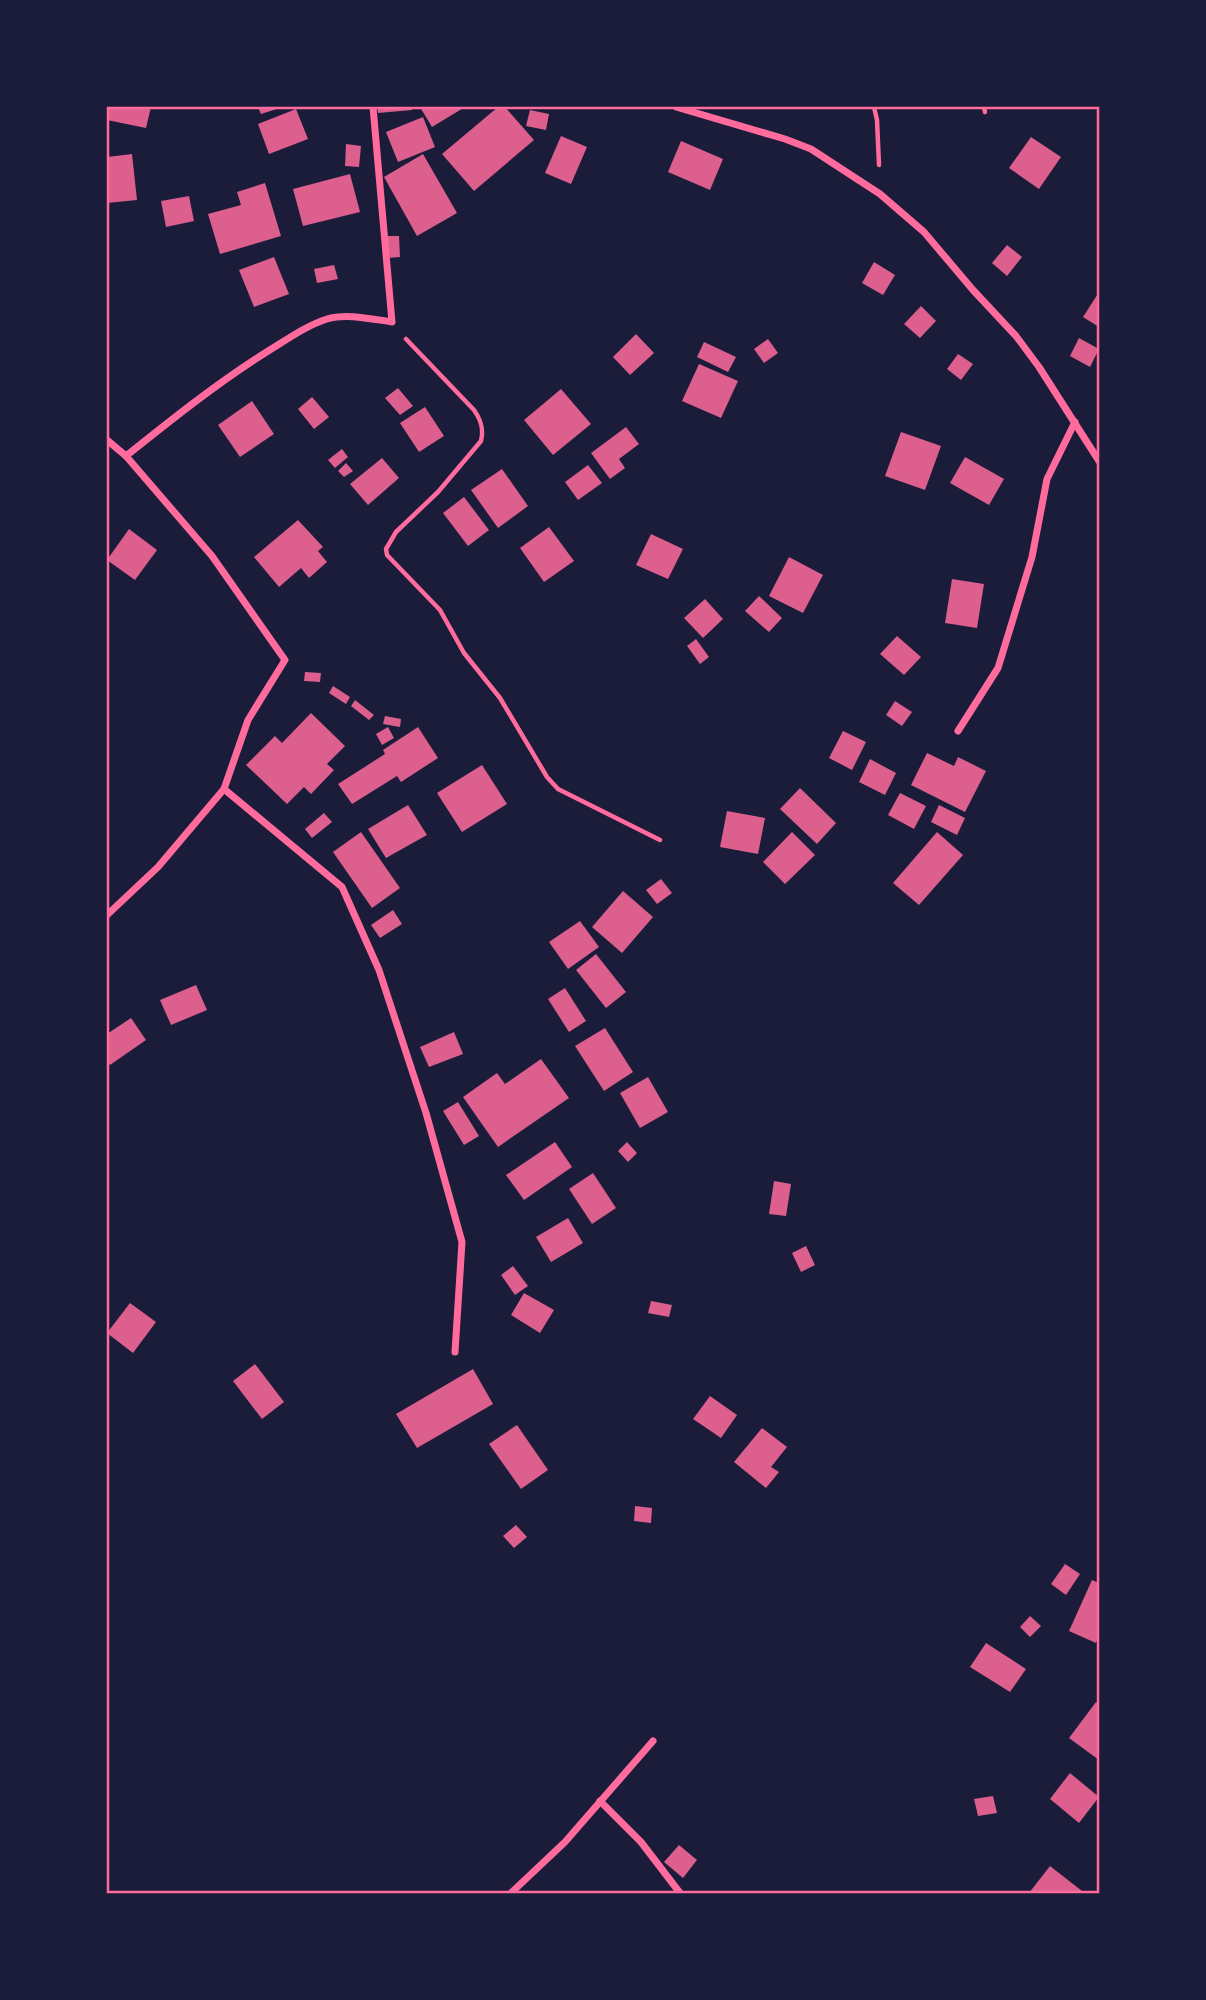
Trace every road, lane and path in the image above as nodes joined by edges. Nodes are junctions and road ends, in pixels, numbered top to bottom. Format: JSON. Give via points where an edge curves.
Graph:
{"nodes":[{"id":1,"x":373,"y":107,"type":"edge"},
{"id":2,"x":676,"y":107,"type":"edge"},
{"id":3,"x":874,"y":107,"type":"edge"},
{"id":4,"x":880,"y":194,"type":"junction"},
{"id":5,"x":392,"y":322,"type":"junction"},
{"id":6,"x":1075,"y":422,"type":"junction"},
{"id":7,"x":107,"y":440,"type":"edge"},
{"id":8,"x":126,"y":456,"type":"junction"},
{"id":9,"x":1099,"y":461,"type":"edge"},
{"id":10,"x":958,"y":732,"type":"dead end"},
{"id":11,"x":224,"y":789,"type":"junction"},
{"id":12,"x":660,"y":840,"type":"dead end"},
{"id":13,"x":107,"y":915,"type":"edge"},
{"id":14,"x":456,"y":1352,"type":"dead end"},
{"id":15,"x":653,"y":1741,"type":"dead end"},
{"id":16,"x":600,"y":1801,"type":"junction"},
{"id":17,"x":510,"y":1893,"type":"edge"},
{"id":18,"x":680,"y":1893,"type":"edge"}],
"edges":[{"from":1,"to":5,"type":"street"},
{"from":2,"to":4,"type":"street","via":[[811,149]]},
{"from":3,"to":4,"type":"path"},
{"from":4,"to":6,"type":"street","via":[[924,232],[1016,336]]},
{"from":5,"to":8,"type":"street","via":[[329,318],[290,337]]},
{"from":5,"to":12,"type":"path","via":[[474,410],[483,428],[481,441],[397,532],[387,555],[440,610],[464,653],[500,698],[558,789]]},
{"from":6,"to":9,"type":"street"},
{"from":6,"to":10,"type":"street","via":[[1047,479],[1032,557],[998,668]]},
{"from":7,"to":8,"type":"street"},
{"from":8,"to":11,"type":"street","via":[[212,556],[285,660],[248,720]]},
{"from":11,"to":13,"type":"street","via":[[158,867]]},
{"from":11,"to":14,"type":"street","via":[[342,887],[379,970],[462,1242]]},
{"from":15,"to":16,"type":"street"},
{"from":16,"to":17,"type":"street","via":[[565,1842]]},
{"from":16,"to":18,"type":"street"}]}
